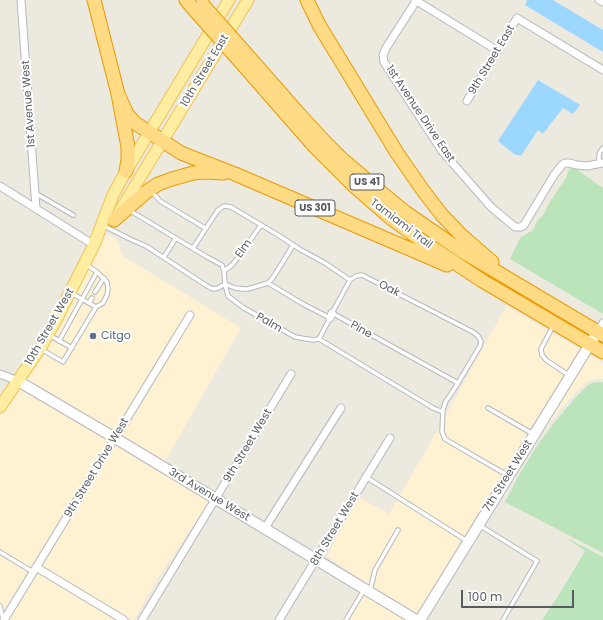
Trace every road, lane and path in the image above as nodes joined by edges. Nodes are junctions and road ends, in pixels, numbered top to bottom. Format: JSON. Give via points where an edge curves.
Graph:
{"nodes":[{"id":1,"x":21,"y":0,"type":"edge"},
{"id":2,"x":94,"y":0,"type":"edge"},
{"id":3,"x":186,"y":0,"type":"edge"},
{"id":4,"x":229,"y":0,"type":"edge"},
{"id":5,"x":248,"y":0,"type":"edge"},
{"id":6,"x":302,"y":0,"type":"edge"},
{"id":7,"x":307,"y":0,"type":"edge"},
{"id":8,"x":415,"y":0,"type":"edge"},
{"id":9,"x":599,"y":0,"type":"edge"},
{"id":10,"x":603,"y":2,"type":"edge"},
{"id":11,"x":200,"y":6,"type":"edge"},
{"id":12,"x":319,"y":25,"type":"junction"},
{"id":13,"x":498,"y":51,"type":"junction"},
{"id":14,"x":239,"y":54,"type":"junction"},
{"id":15,"x":603,"y":70,"type":"edge"},
{"id":16,"x":118,"y":94,"type":"junction"},
{"id":17,"x":467,"y":101,"type":"dead end"},
{"id":18,"x":150,"y":132,"type":"junction"},
{"id":19,"x":162,"y":141,"type":"junction"},
{"id":20,"x":603,"y":148,"type":"edge"},
{"id":21,"x":601,"y":164,"type":"edge"},
{"id":22,"x":126,"y":171,"type":"junction"},
{"id":23,"x":235,"y":174,"type":"junction"},
{"id":24,"x":0,"y":186,"type":"edge"},
{"id":25,"x":150,"y":190,"type":"junction"},
{"id":26,"x":35,"y":193,"type":"junction"},
{"id":27,"x":124,"y":207,"type":"junction"},
{"id":28,"x":36,"y":208,"type":"junction"},
{"id":29,"x":73,"y":216,"type":"dead end"},
{"id":30,"x":111,"y":224,"type":"junction"},
{"id":31,"x":261,"y":225,"type":"junction"},
{"id":32,"x":205,"y":228,"type":"junction"},
{"id":33,"x":176,"y":238,"type":"junction"},
{"id":34,"x":94,"y":245,"type":"junction"},
{"id":35,"x":293,"y":245,"type":"junction"},
{"id":36,"x":193,"y":248,"type":"junction"},
{"id":37,"x":164,"y":257,"type":"junction"},
{"id":38,"x":85,"y":264,"type":"junction"},
{"id":39,"x":224,"y":271,"type":"junction"},
{"id":40,"x":97,"y":272,"type":"junction"},
{"id":41,"x":104,"y":278,"type":"junction"},
{"id":42,"x":350,"y":280,"type":"junction"},
{"id":43,"x":481,"y":280,"type":"junction"},
{"id":44,"x":268,"y":283,"type":"junction"},
{"id":45,"x":225,"y":284,"type":"junction"},
{"id":46,"x":518,"y":284,"type":"junction"},
{"id":47,"x":95,"y":292,"type":"dead end"},
{"id":48,"x":70,"y":293,"type":"junction"},
{"id":49,"x":92,"y":298,"type":"dead end"},
{"id":50,"x":82,"y":299,"type":"junction"},
{"id":51,"x":89,"y":303,"type":"junction"},
{"id":52,"x":96,"y":307,"type":"junction"},
{"id":53,"x":190,"y":315,"type":"dead end"},
{"id":54,"x":331,"y":316,"type":"junction"},
{"id":55,"x":554,"y":323,"type":"junction"},
{"id":56,"x":601,"y":330,"type":"edge"},
{"id":57,"x":48,"y":335,"type":"junction"},
{"id":58,"x":319,"y":339,"type":"junction"},
{"id":59,"x":59,"y":341,"type":"junction"},
{"id":60,"x":590,"y":344,"type":"junction"},
{"id":61,"x":72,"y":348,"type":"junction"},
{"id":62,"x":40,"y":349,"type":"junction"},
{"id":63,"x":603,"y":352,"type":"edge"},
{"id":64,"x":0,"y":374,"type":"edge"},
{"id":65,"x":291,"y":374,"type":"dead end"},
{"id":66,"x":570,"y":376,"type":"junction"},
{"id":67,"x":18,"y":381,"type":"junction"},
{"id":68,"x":458,"y":383,"type":"junction"},
{"id":69,"x":0,"y":407,"type":"edge"},
{"id":70,"x":341,"y":408,"type":"dead end"},
{"id":71,"x":488,"y":408,"type":"dead end"},
{"id":72,"x":443,"y":412,"type":"junction"},
{"id":73,"x":534,"y":435,"type":"junction"},
{"id":74,"x":115,"y":438,"type":"junction"},
{"id":75,"x":390,"y":438,"type":"dead end"},
{"id":76,"x":508,"y":476,"type":"junction"},
{"id":77,"x":366,"y":477,"type":"junction"},
{"id":78,"x":216,"y":499,"type":"junction"},
{"id":79,"x":478,"y":525,"type":"junction"},
{"id":80,"x":265,"y":528,"type":"junction"},
{"id":81,"x":398,"y":530,"type":"dead end"},
{"id":82,"x":468,"y":542,"type":"junction"},
{"id":83,"x":0,"y":552,"type":"edge"},
{"id":84,"x":316,"y":560,"type":"junction"},
{"id":85,"x":34,"y":570,"type":"junction"},
{"id":86,"x":368,"y":591,"type":"junction"},
{"id":87,"x":0,"y":606,"type":"edge"},
{"id":88,"x":4,"y":620,"type":"edge"},
{"id":89,"x":124,"y":620,"type":"edge"},
{"id":90,"x":142,"y":620,"type":"edge"},
{"id":91,"x":279,"y":620,"type":"edge"},
{"id":92,"x":346,"y":620,"type":"edge"},
{"id":93,"x":416,"y":620,"type":"edge"},
{"id":94,"x":420,"y":620,"type":"edge"},
{"id":95,"x":503,"y":620,"type":"edge"}],
"edges":[{"from":1,"to":26,"type":"street","name":"1st Avenue West"},
{"from":2,"to":16,"type":"highway"},
{"from":3,"to":11,"type":"highway","name":"Tamiami Trail","number":"US 41"},
{"from":4,"to":18,"type":"main road","name":"10th Street East"},
{"from":5,"to":19,"type":"main road","name":"10th Street East"},
{"from":6,"to":12,"type":"highway"},
{"from":7,"to":12,"type":"highway"},
{"from":8,"to":13,"type":"street"},
{"from":8,"to":21,"type":"street","name":"1st Avenue Drive East","via":[[386,48],[384,62],[442,150],[491,207],[515,227],[524,225],[562,165]]},
{"from":9,"to":10,"type":"street"},
{"from":11,"to":14,"type":"highway","name":"Tamiami Trail","number":"US 41","bridge":true},
{"from":12,"to":46,"type":"highway","via":[[397,153],[436,208],[462,236]]},
{"from":13,"to":15,"type":"street","name":"9th Street East","via":[[517,18]]},
{"from":13,"to":17,"type":"street","name":"9th Street East"},
{"from":14,"to":43,"type":"highway","name":"Tamiami Trail","number":"US 41","via":[[314,146],[358,190],[422,241]]},
{"from":14,"to":46,"type":"highway","name":"Tamiami Trail","number":"US 41","via":[[363,178],[437,235]]},
{"from":16,"to":18,"type":"highway","via":[[127,114],[135,123]]},
{"from":16,"to":22,"type":"highway","via":[[128,147]]},
{"from":18,"to":19,"type":"highway","number":"US 301"},
{"from":18,"to":22,"type":"main road","name":"10th Street West"},
{"from":19,"to":23,"type":"highway","number":"US 301","via":[[181,154]]},
{"from":19,"to":27,"type":"main road"},
{"from":20,"to":21,"type":"lane","via":[[599,155]]},
{"from":22,"to":34,"type":"main road","name":"10th Street West","via":[[113,195]]},
{"from":23,"to":25,"type":"highway","via":[[188,174],[158,184]]},
{"from":23,"to":43,"type":"highway","number":"US 301"},
{"from":24,"to":28,"type":"street"},
{"from":25,"to":27,"type":"highway"},
{"from":25,"to":32,"type":"lane","via":[[160,201]]},
{"from":26,"to":28,"type":"street","name":"1st Avenue West"},
{"from":26,"to":29,"type":"lane"},
{"from":27,"to":30,"type":"highway"},
{"from":27,"to":33,"type":"lane"},
{"from":28,"to":34,"type":"street"},
{"from":30,"to":34,"type":"main road","name":"10th Street West"},
{"from":30,"to":37,"type":"lane","via":[[132,240]]},
{"from":31,"to":32,"type":"lane","via":[[231,207],[224,206]]},
{"from":31,"to":35,"type":"lane"},
{"from":31,"to":39,"type":"lane","name":"Elm","via":[[232,265]]},
{"from":32,"to":36,"type":"lane"},
{"from":33,"to":36,"type":"lane"},
{"from":33,"to":37,"type":"lane"},
{"from":34,"to":38,"type":"main road","name":"10th Street West"},
{"from":35,"to":42,"type":"lane"},
{"from":35,"to":44,"type":"lane"},
{"from":36,"to":39,"type":"lane","via":[[222,265]]},
{"from":37,"to":45,"type":"lane","via":[[213,289]]},
{"from":38,"to":40,"type":"lane"},
{"from":38,"to":48,"type":"main road","name":"10th Street West"},
{"from":39,"to":45,"type":"lane"},
{"from":40,"to":41,"type":"lane"},
{"from":40,"to":50,"type":"lane"},
{"from":41,"to":47,"type":"lane"},
{"from":41,"to":52,"type":"lane","via":[[107,282],[107,295],[103,303]]},
{"from":42,"to":54,"type":"lane"},
{"from":42,"to":68,"type":"lane","name":"Oak","via":[[362,275],[478,336],[480,346]]},
{"from":43,"to":55,"type":"highway","name":"Tamiami Trail","number":"US 41"},
{"from":44,"to":45,"type":"lane","via":[[248,289]]},
{"from":44,"to":54,"type":"lane","name":"Pine","via":[[303,304]]},
{"from":45,"to":58,"type":"lane","name":"Palm","via":[[228,296],[261,318],[294,337]]},
{"from":46,"to":56,"type":"highway","name":"Tamiami Trail","number":"US 41"},
{"from":48,"to":50,"type":"lane"},
{"from":48,"to":57,"type":"main road","name":"10th Street West"},
{"from":49,"to":51,"type":"lane"},
{"from":50,"to":51,"type":"lane"},
{"from":50,"to":59,"type":"lane","via":[[75,317]]},
{"from":51,"to":52,"type":"lane"},
{"from":52,"to":61,"type":"lane","via":[[84,323]]},
{"from":53,"to":74,"type":"street","name":"9th Street Drive West"},
{"from":54,"to":58,"type":"lane"},
{"from":54,"to":68,"type":"lane","name":"Pine"},
{"from":55,"to":60,"type":"highway","name":"Tamiami Trail","number":"US 41"},
{"from":55,"to":66,"type":"lane","via":[[541,350],[542,355]]},
{"from":56,"to":60,"type":"street","name":"7th Street West"},
{"from":57,"to":59,"type":"lane"},
{"from":57,"to":62,"type":"main road","name":"10th Street West"},
{"from":58,"to":72,"type":"lane","name":"Palm"},
{"from":59,"to":61,"type":"lane"},
{"from":60,"to":63,"type":"highway","name":"Tamiami Trail","number":"US 41"},
{"from":60,"to":66,"type":"street","name":"7th Street West"},
{"from":61,"to":62,"type":"lane","via":[[63,362]]},
{"from":62,"to":67,"type":"main road","name":"10th Street West"},
{"from":64,"to":67,"type":"street","name":"3rd Avenue West"},
{"from":65,"to":78,"type":"street","name":"9th Street West"},
{"from":66,"to":73,"type":"street","name":"7th Street West"},
{"from":67,"to":69,"type":"main road","name":"10th Street West"},
{"from":67,"to":74,"type":"street","name":"3rd Avenue West"},
{"from":68,"to":72,"type":"lane","via":[[446,401]]},
{"from":70,"to":80,"type":"street"},
{"from":71,"to":73,"type":"lane"},
{"from":72,"to":76,"type":"lane","via":[[442,432],[450,442]]},
{"from":73,"to":76,"type":"street","name":"7th Street West"},
{"from":74,"to":78,"type":"street","name":"3rd Avenue West"},
{"from":74,"to":85,"type":"street","name":"9th Street Drive West"},
{"from":75,"to":77,"type":"street","name":"8th Street West"},
{"from":76,"to":79,"type":"street","name":"7th Street West"},
{"from":77,"to":82,"type":"lane"},
{"from":77,"to":84,"type":"street","name":"8th Street West"},
{"from":78,"to":80,"type":"street","name":"3rd Avenue West"},
{"from":78,"to":90,"type":"street","name":"9th Street West"},
{"from":79,"to":82,"type":"street","name":"7th Street West"},
{"from":79,"to":95,"type":"lane","via":[[537,561]]},
{"from":80,"to":84,"type":"street","name":"3rd Avenue West"},
{"from":81,"to":86,"type":"lane","via":[[375,570]]},
{"from":82,"to":94,"type":"street","name":"7th Street West"},
{"from":83,"to":85,"type":"lane"},
{"from":84,"to":86,"type":"street","name":"3rd Avenue West"},
{"from":84,"to":91,"type":"street","name":"8th Street West"},
{"from":85,"to":88,"type":"street","name":"9th Street Drive West"},
{"from":85,"to":89,"type":"street"},
{"from":86,"to":92,"type":"lane"},
{"from":86,"to":93,"type":"street","name":"3rd Avenue West"},
{"from":87,"to":88,"type":"lane"}]}
